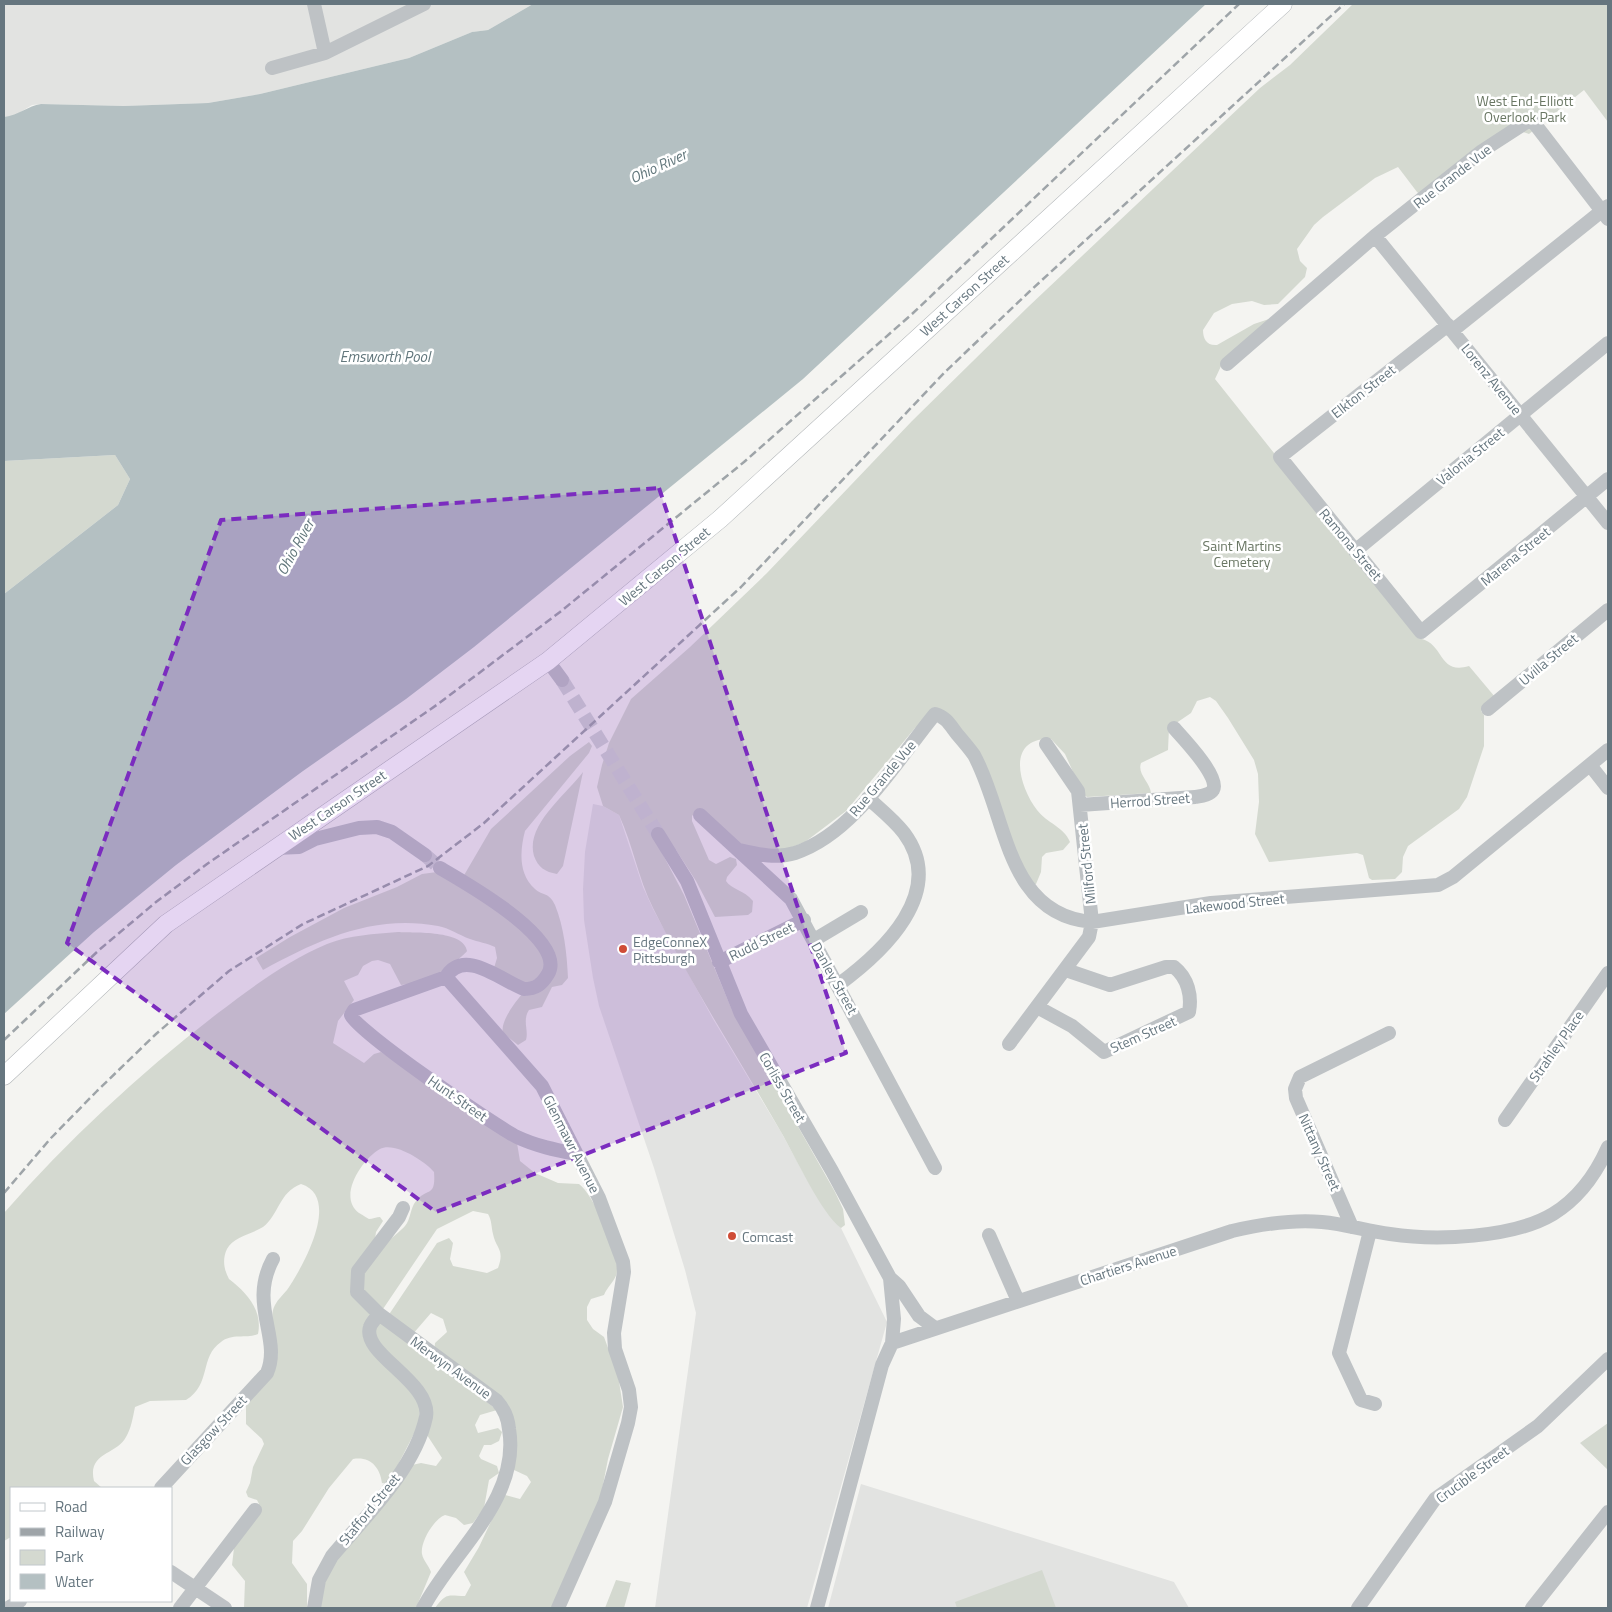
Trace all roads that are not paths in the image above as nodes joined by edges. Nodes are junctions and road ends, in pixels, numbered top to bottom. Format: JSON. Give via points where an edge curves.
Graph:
{"nodes":[{"id":1,"x":314,"y":4,"type":"edge"},
{"id":2,"x":424,"y":4,"type":"edge"},
{"id":3,"x":1283,"y":4,"type":"edge"},
{"id":4,"x":325,"y":53,"type":"junction"},
{"id":5,"x":272,"y":68,"type":"dead end"},
{"id":6,"x":1606,"y":212,"type":"edge"},
{"id":7,"x":1375,"y":236,"type":"junction"},
{"id":8,"x":1450,"y":328,"type":"junction"},
{"id":9,"x":1608,"y":343,"type":"edge"},
{"id":10,"x":1227,"y":364,"type":"dead end"},
{"id":11,"x":1520,"y":415,"type":"junction"},
{"id":12,"x":1280,"y":457,"type":"joint"},
{"id":13,"x":1608,"y":479,"type":"edge"},
{"id":14,"x":1587,"y":497,"type":"junction"},
{"id":15,"x":1608,"y":523,"type":"edge"},
{"id":16,"x":1355,"y":551,"type":"junction"},
{"id":17,"x":1608,"y":610,"type":"edge"},
{"id":18,"x":1421,"y":632,"type":"joint"},
{"id":19,"x":548,"y":661,"type":"junction"},
{"id":20,"x":562,"y":680,"type":"tunnel mouth"},
{"id":21,"x":1488,"y":709,"type":"dead end"},
{"id":22,"x":935,"y":714,"type":"joint"},
{"id":23,"x":1174,"y":728,"type":"dead end"},
{"id":24,"x":1046,"y":744,"type":"dead end"},
{"id":25,"x":1608,"y":750,"type":"edge"},
{"id":26,"x":1590,"y":765,"type":"junction"},
{"id":27,"x":1608,"y":788,"type":"edge"},
{"id":28,"x":868,"y":798,"type":"junction"},
{"id":29,"x":1080,"y":805,"type":"junction"},
{"id":30,"x":700,"y":815,"type":"dead end"},
{"id":31,"x":658,"y":834,"type":"tunnel mouth"},
{"id":32,"x":272,"y":849,"type":"junction"},
{"id":33,"x":738,"y":850,"type":"junction"},
{"id":34,"x":424,"y":855,"type":"tunnel mouth"},
{"id":35,"x":440,"y":868,"type":"tunnel mouth"},
{"id":36,"x":861,"y":912,"type":"dead end"},
{"id":37,"x":804,"y":920,"type":"junction"},
{"id":38,"x":1092,"y":922,"type":"junction"},
{"id":39,"x":814,"y":940,"type":"junction"},
{"id":40,"x":719,"y":962,"type":"junction"},
{"id":41,"x":1066,"y":970,"type":"junction"},
{"id":42,"x":1608,"y":973,"type":"edge"},
{"id":43,"x":446,"y":977,"type":"junction"},
{"id":44,"x":838,"y":985,"type":"junction"},
{"id":45,"x":1037,"y":1007,"type":"junction"},
{"id":46,"x":1389,"y":1032,"type":"dead end"},
{"id":47,"x":1009,"y":1044,"type":"dead end"},
{"id":48,"x":4,"y":1076,"type":"edge"},
{"id":49,"x":1505,"y":1120,"type":"dead end"},
{"id":50,"x":1608,"y":1147,"type":"edge"},
{"id":51,"x":576,"y":1154,"type":"junction"},
{"id":52,"x":935,"y":1168,"type":"dead end"},
{"id":53,"x":403,"y":1208,"type":"dead end"},
{"id":54,"x":1352,"y":1227,"type":"junction"},
{"id":55,"x":1370,"y":1231,"type":"junction"},
{"id":56,"x":989,"y":1235,"type":"dead end"},
{"id":57,"x":273,"y":1259,"type":"dead end"},
{"id":58,"x":890,"y":1278,"type":"junction"},
{"id":59,"x":1018,"y":1301,"type":"junction"},
{"id":60,"x":379,"y":1314,"type":"junction"},
{"id":61,"x":935,"y":1328,"type":"junction"},
{"id":62,"x":892,"y":1343,"type":"junction"},
{"id":63,"x":1608,"y":1359,"type":"edge"},
{"id":64,"x":1375,"y":1404,"type":"dead end"},
{"id":65,"x":162,"y":1487,"type":"edge"},
{"id":66,"x":256,"y":1510,"type":"dead end"},
{"id":67,"x":1608,"y":1512,"type":"edge"},
{"id":68,"x":172,"y":1573,"type":"edge"},
{"id":69,"x":196,"y":1588,"type":"junction"},
{"id":70,"x":180,"y":1608,"type":"edge"},
{"id":71,"x":225,"y":1608,"type":"edge"},
{"id":72,"x":314,"y":1608,"type":"edge"},
{"id":73,"x":423,"y":1608,"type":"edge"},
{"id":74,"x":558,"y":1608,"type":"edge"},
{"id":75,"x":817,"y":1608,"type":"edge"},
{"id":76,"x":1358,"y":1608,"type":"edge"},
{"id":77,"x":1532,"y":1608,"type":"edge"}],
"edges":[{"from":1,"to":4,"type":"street"},
{"from":2,"to":4,"type":"street"},
{"from":3,"to":19,"type":"main road","name":"West Carson Street","via":[[720,519]]},
{"from":4,"to":5,"type":"street"},
{"from":6,"to":7,"type":"street","name":"Rue Grande Vue","via":[[1531,119],[1482,151]]},
{"from":6,"to":8,"type":"street","name":"Elkton Street"},
{"from":7,"to":8,"type":"street","name":"Lorenz Avenue"},
{"from":7,"to":10,"type":"street","name":"Rue Grande Vue"},
{"from":8,"to":11,"type":"street","name":"Lorenz Avenue"},
{"from":8,"to":12,"type":"street","name":"Elkton Street"},
{"from":9,"to":11,"type":"street","name":"Valonia Street"},
{"from":11,"to":14,"type":"street","name":"Lorenz Avenue"},
{"from":11,"to":16,"type":"street","name":"Valonia Street"},
{"from":12,"to":16,"type":"street","name":"Ramona Street"},
{"from":13,"to":14,"type":"street","name":"Marena Street"},
{"from":14,"to":15,"type":"street","name":"Lorenz Avenue"},
{"from":14,"to":18,"type":"street","name":"Marena Street"},
{"from":16,"to":18,"type":"street","name":"Ramona Street"},
{"from":17,"to":21,"type":"street","name":"Uvilla Street"},
{"from":19,"to":20,"type":"street"},
{"from":19,"to":32,"type":"main road","name":"West Carson Street"},
{"from":22,"to":28,"type":"street","name":"Rue Grande Vue"},
{"from":22,"to":38,"type":"street","name":"Lakewood Street","via":[[943,716],[973,754],[1024,882],[1055,912],[1077,921]]},
{"from":23,"to":29,"type":"street","name":"Herrod Street","via":[[1211,773],[1213,790],[1195,797]]},
{"from":24,"to":29,"type":"street","name":"Milford Street","via":[[1078,791]]},
{"from":25,"to":26,"type":"street","name":"Lakewood Street"},
{"from":26,"to":27,"type":"street"},
{"from":26,"to":38,"type":"street","name":"Lakewood Street","via":[[1445,883],[1211,904]]},
{"from":28,"to":33,"type":"street","name":"Rue Grande Vue","via":[[823,838],[795,853],[769,856]]},
{"from":28,"to":44,"type":"street","via":[[905,834],[917,863],[915,899],[901,923],[866,964]]},
{"from":29,"to":38,"type":"street","name":"Milford Street"},
{"from":30,"to":33,"type":"street","name":"Danley Street"},
{"from":31,"to":40,"type":"street","name":"Corliss Street","via":[[687,881]]},
{"from":32,"to":34,"type":"street","via":[[299,847],[315,839],[377,827],[392,832]]},
{"from":32,"to":48,"type":"main road","name":"West Carson Street","via":[[166,924]]},
{"from":33,"to":37,"type":"street","name":"Danley Street","via":[[791,900]]},
{"from":35,"to":43,"type":"street","via":[[521,922],[540,939],[552,962],[546,976],[531,989],[465,964],[454,968]]},
{"from":36,"to":39,"type":"street"},
{"from":37,"to":39,"type":"street","name":"Danley Street"},
{"from":37,"to":40,"type":"street","name":"Rudd Street"},
{"from":38,"to":41,"type":"street","via":[[1089,937]]},
{"from":39,"to":44,"type":"street","name":"Danley Street"},
{"from":40,"to":58,"type":"street","name":"Corliss Street","via":[[741,1014]]},
{"from":41,"to":45,"type":"street"},
{"from":41,"to":45,"type":"street","name":"Stem Street","via":[[1110,985],[1174,967],[1187,986],[1191,1000],[1189,1012],[1104,1052],[1072,1026]]},
{"from":42,"to":49,"type":"street","name":"Strahley Place"},
{"from":43,"to":51,"type":"street","name":"Glenmawr Avenue","via":[[542,1086]]},
{"from":43,"to":51,"type":"street","name":"Hunt Street","via":[[354,1010],[350,1015],[369,1035],[496,1125],[527,1142]]},
{"from":44,"to":52,"type":"street","name":"Danley Street"},
{"from":45,"to":47,"type":"street"},
{"from":46,"to":54,"type":"street","name":"Nittany Street","via":[[1300,1077],[1295,1089],[1296,1098]]},
{"from":50,"to":55,"type":"street","name":"Chartiers Avenue","via":[[1581,1192],[1540,1221],[1455,1237],[1419,1238]]},
{"from":51,"to":74,"type":"street","name":"Glenmawr Avenue","via":[[599,1198],[623,1262],[614,1341],[631,1406],[605,1502]]},
{"from":53,"to":60,"type":"street","name":"Merwyn Avenue","via":[[358,1271],[357,1292]]},
{"from":54,"to":55,"type":"street","name":"Chartiers Avenue"},
{"from":54,"to":59,"type":"street","name":"Chartiers Avenue","via":[[1322,1222],[1279,1222],[1232,1230]]},
{"from":55,"to":64,"type":"street","via":[[1339,1353],[1361,1400]]},
{"from":56,"to":59,"type":"street"},
{"from":57,"to":65,"type":"street","name":"Glasgow Street","via":[[266,1272],[262,1303],[272,1351],[266,1373]]},
{"from":58,"to":61,"type":"street","via":[[900,1286],[919,1316]]},
{"from":58,"to":62,"type":"street","name":"Corliss Street","via":[[894,1319]]},
{"from":59,"to":61,"type":"street","name":"Chartiers Avenue"},
{"from":60,"to":72,"type":"street","name":"Stafford Street","via":[[370,1327],[370,1337],[380,1352],[420,1391],[426,1404],[426,1416],[398,1476],[323,1570]]},
{"from":60,"to":73,"type":"street","name":"Merwyn Avenue","via":[[497,1401],[506,1414],[511,1441],[506,1472],[498,1494]]},
{"from":61,"to":62,"type":"street","name":"Chartiers Avenue"},
{"from":62,"to":75,"type":"street","via":[[882,1365]]},
{"from":63,"to":76,"type":"street","name":"Crucible Street","via":[[1538,1426],[1435,1499]]},
{"from":66,"to":69,"type":"street"},
{"from":67,"to":77,"type":"street"},
{"from":68,"to":69,"type":"street"},
{"from":69,"to":70,"type":"street"},
{"from":69,"to":71,"type":"street"}]}
